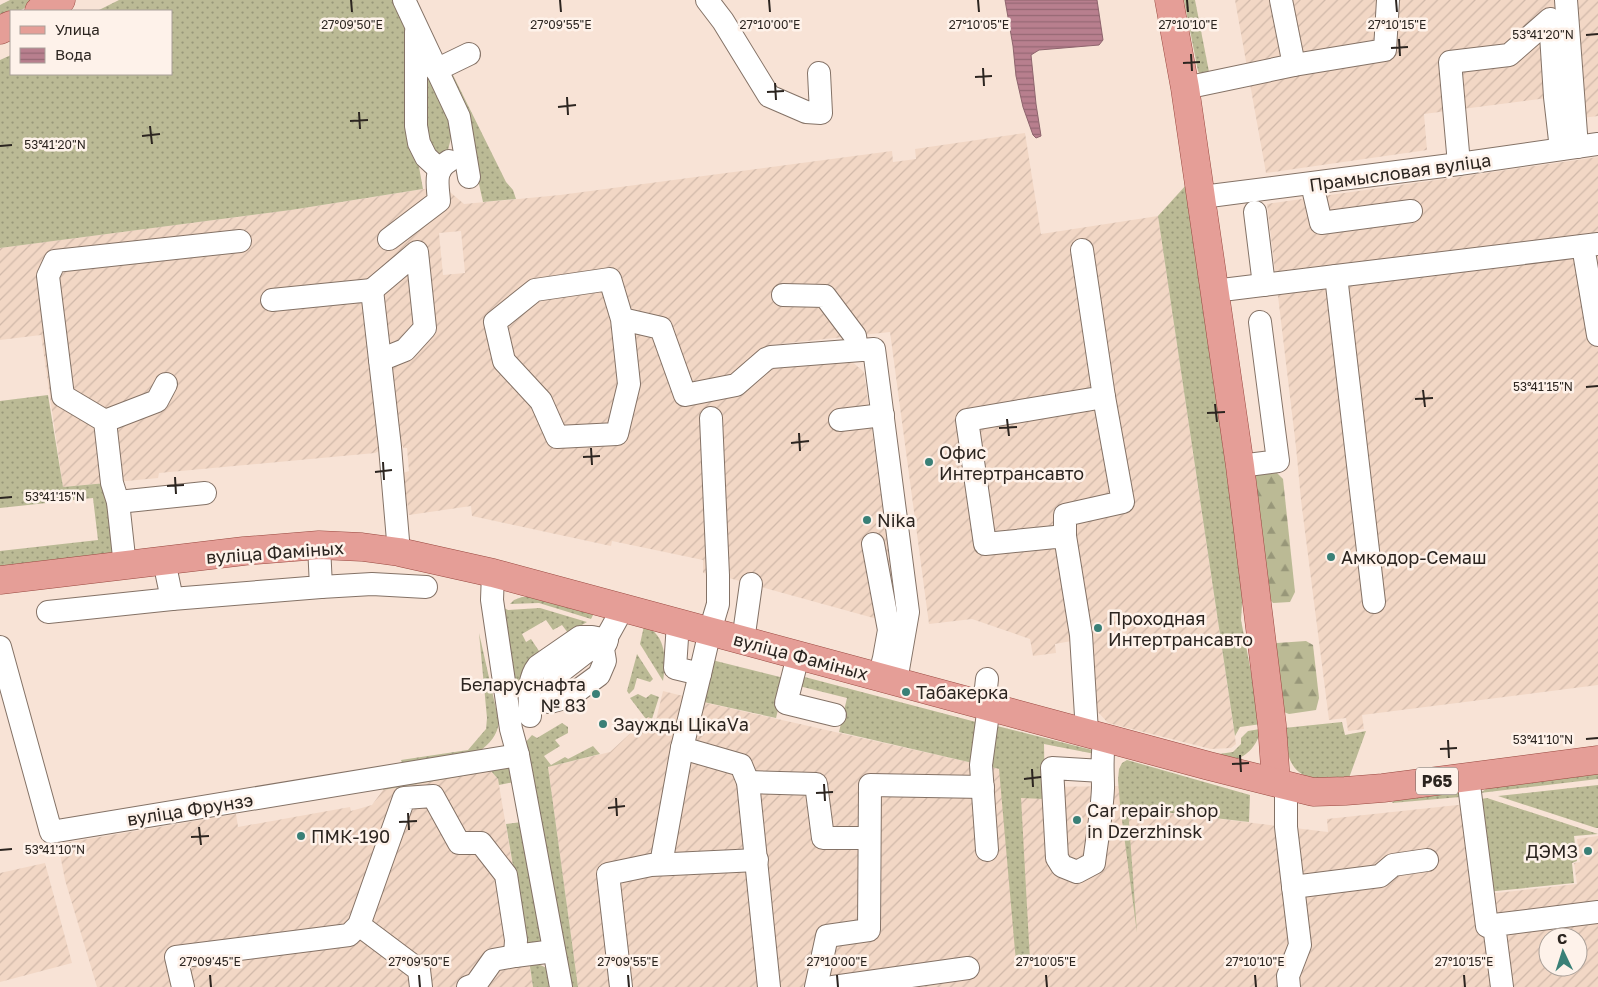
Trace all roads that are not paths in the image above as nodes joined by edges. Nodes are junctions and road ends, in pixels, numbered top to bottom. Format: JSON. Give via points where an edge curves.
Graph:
{"nodes":[{"id":1,"x":61,"y":0,"type":"edge"},
{"id":2,"x":404,"y":0,"type":"edge"},
{"id":3,"x":707,"y":0,"type":"edge"},
{"id":4,"x":1169,"y":0,"type":"edge"},
{"id":5,"x":1281,"y":0,"type":"edge"},
{"id":6,"x":1388,"y":0,"type":"edge"},
{"id":7,"x":1566,"y":0,"type":"edge"},
{"id":8,"x":41,"y":10,"type":"edge"},
{"id":9,"x":1549,"y":10,"type":"edge"},
{"id":10,"x":416,"y":25,"type":"junction"},
{"id":11,"x":469,"y":54,"type":"dead end"},
{"id":12,"x":1294,"y":65,"type":"junction"},
{"id":13,"x":436,"y":70,"type":"junction"},
{"id":14,"x":819,"y":73,"type":"dead end"},
{"id":15,"x":1185,"y":88,"type":"junction"},
{"id":16,"x":1579,"y":146,"type":"edge"},
{"id":17,"x":464,"y":151,"type":"junction"},
{"id":18,"x":1460,"y":164,"type":"junction"},
{"id":19,"x":440,"y":170,"type":"junction"},
{"id":20,"x":469,"y":178,"type":"dead end"},
{"id":21,"x":1312,"y":184,"type":"junction"},
{"id":22,"x":1202,"y":197,"type":"junction"},
{"id":23,"x":1411,"y":211,"type":"dead end"},
{"id":24,"x":1254,"y":212,"type":"dead end"},
{"id":25,"x":389,"y":238,"type":"dead end"},
{"id":26,"x":240,"y":241,"type":"dead end"},
{"id":27,"x":1591,"y":245,"type":"edge"},
{"id":28,"x":1082,"y":250,"type":"dead end"},
{"id":29,"x":1336,"y":276,"type":"junction"},
{"id":30,"x":1264,"y":285,"type":"junction"},
{"id":31,"x":372,"y":290,"type":"junction"},
{"id":32,"x":1214,"y":291,"type":"junction"},
{"id":33,"x":783,"y":295,"type":"dead end"},
{"id":34,"x":272,"y":300,"type":"dead end"},
{"id":35,"x":622,"y":319,"type":"junction"},
{"id":36,"x":1260,"y":322,"type":"dead end"},
{"id":37,"x":1598,"y":335,"type":"edge"},
{"id":38,"x":857,"y":350,"type":"junction"},
{"id":39,"x":380,"y":360,"type":"junction"},
{"id":40,"x":166,"y":384,"type":"dead end"},
{"id":41,"x":1104,"y":397,"type":"junction"},
{"id":42,"x":883,"y":415,"type":"junction"},
{"id":43,"x":711,"y":418,"type":"dead end"},
{"id":44,"x":840,"y":420,"type":"dead end"},
{"id":45,"x":105,"y":421,"type":"junction"},
{"id":46,"x":1240,"y":466,"type":"junction"},
{"id":47,"x":205,"y":493,"type":"dead end"},
{"id":48,"x":118,"y":502,"type":"junction"},
{"id":49,"x":1065,"y":536,"type":"junction"},
{"id":50,"x":873,"y":544,"type":"dead end"},
{"id":51,"x":318,"y":545,"type":"junction"},
{"id":52,"x":399,"y":552,"type":"junction"},
{"id":53,"x":164,"y":561,"type":"junction"},
{"id":54,"x":126,"y":566,"type":"junction"},
{"id":55,"x":493,"y":573,"type":"junction"},
{"id":56,"x":0,"y":580,"type":"edge"},
{"id":57,"x":751,"y":584,"type":"dead end"},
{"id":58,"x":321,"y":587,"type":"junction"},
{"id":59,"x":426,"y":587,"type":"dead end"},
{"id":60,"x":172,"y":599,"type":"junction"},
{"id":61,"x":1374,"y":602,"type":"dead end"},
{"id":62,"x":623,"y":608,"type":"junction"},
{"id":63,"x":48,"y":612,"type":"dead end"},
{"id":64,"x":678,"y":623,"type":"junction"},
{"id":65,"x":710,"y":631,"type":"junction"},
{"id":66,"x":743,"y":641,"type":"junction"},
{"id":67,"x":0,"y":647,"type":"edge"},
{"id":68,"x":598,"y":656,"type":"junction"},
{"id":69,"x":798,"y":656,"type":"junction"},
{"id":70,"x":700,"y":674,"type":"junction"},
{"id":71,"x":888,"y":679,"type":"junction"},
{"id":72,"x":985,"y":696,"type":"junction"},
{"id":73,"x":550,"y":702,"type":"junction"},
{"id":74,"x":835,"y":715,"type":"dead end"},
{"id":75,"x":520,"y":722,"type":"junction"},
{"id":76,"x":1096,"y":735,"type":"junction"},
{"id":77,"x":682,"y":748,"type":"junction"},
{"id":78,"x":518,"y":755,"type":"junction"},
{"id":79,"x":1598,"y":760,"type":"edge"},
{"id":80,"x":1102,"y":771,"type":"dead end"},
{"id":81,"x":1468,"y":777,"type":"junction"},
{"id":82,"x":748,"y":782,"type":"junction"},
{"id":83,"x":1281,"y":783,"type":"junction"},
{"id":84,"x":983,"y":787,"type":"junction"},
{"id":85,"x":869,"y":838,"type":"junction"},
{"id":86,"x":987,"y":850,"type":"dead end"},
{"id":87,"x":756,"y":860,"type":"junction"},
{"id":88,"x":1427,"y":860,"type":"dead end"},
{"id":89,"x":661,"y":864,"type":"junction"},
{"id":90,"x":1293,"y":887,"type":"junction"},
{"id":91,"x":1598,"y":912,"type":"edge"},
{"id":92,"x":1494,"y":925,"type":"junction"},
{"id":93,"x":359,"y":926,"type":"junction"},
{"id":94,"x":554,"y":951,"type":"junction"},
{"id":95,"x":515,"y":956,"type":"junction"},
{"id":96,"x":968,"y":968,"type":"dead end"},
{"id":97,"x":184,"y":987,"type":"edge"},
{"id":98,"x":421,"y":987,"type":"edge"},
{"id":99,"x":468,"y":987,"type":"edge"},
{"id":100,"x":561,"y":987,"type":"edge"},
{"id":101,"x":621,"y":987,"type":"edge"},
{"id":102,"x":769,"y":987,"type":"edge"},
{"id":103,"x":816,"y":987,"type":"edge"},
{"id":104,"x":833,"y":987,"type":"edge"},
{"id":105,"x":1289,"y":987,"type":"edge"},
{"id":106,"x":1502,"y":987,"type":"edge"}],
"edges":[{"from":1,"to":8,"type":"main road"},
{"from":2,"to":10,"type":"street"},
{"from":3,"to":14,"type":"street","via":[[769,96],[806,112],[821,113]]},
{"from":4,"to":15,"type":"main road"},
{"from":5,"to":12,"type":"street"},
{"from":6,"to":12,"type":"street","via":[[1385,50]]},
{"from":7,"to":16,"type":"street"},
{"from":9,"to":16,"type":"street"},
{"from":9,"to":18,"type":"street","via":[[1509,54],[1450,62]]},
{"from":10,"to":13,"type":"street"},
{"from":10,"to":19,"type":"street","via":[[416,126],[426,157]]},
{"from":11,"to":13,"type":"street"},
{"from":12,"to":15,"type":"street"},
{"from":13,"to":17,"type":"street","via":[[458,117]]},
{"from":15,"to":22,"type":"main road"},
{"from":16,"to":18,"type":"street","name":"Прамысловая вуліца"},
{"from":17,"to":19,"type":"street"},
{"from":17,"to":20,"type":"street"},
{"from":18,"to":21,"type":"street","name":"Прамысловая вуліца"},
{"from":19,"to":25,"type":"street","via":[[436,178],[439,201]]},
{"from":21,"to":22,"type":"street","name":"Прамысловая вуліца"},
{"from":21,"to":23,"type":"street","via":[[1321,223]]},
{"from":22,"to":32,"type":"main road"},
{"from":24,"to":30,"type":"street"},
{"from":26,"to":45,"type":"street","via":[[55,261],[48,276],[64,396]]},
{"from":27,"to":29,"type":"street"},
{"from":27,"to":37,"type":"street"},
{"from":28,"to":41,"type":"street"},
{"from":29,"to":30,"type":"street"},
{"from":29,"to":61,"type":"street"},
{"from":30,"to":32,"type":"street"},
{"from":31,"to":34,"type":"street"},
{"from":31,"to":39,"type":"street"},
{"from":31,"to":39,"type":"street","via":[[417,252],[425,328],[405,350]]},
{"from":32,"to":46,"type":"main road"},
{"from":33,"to":38,"type":"street","via":[[825,296],[855,336]]},
{"from":35,"to":35,"type":"street","via":[[610,280],[535,290],[495,322],[504,361],[541,401],[557,437],[617,434],[629,384]]},
{"from":35,"to":38,"type":"street","via":[[661,328],[685,395],[736,385],[771,357]]},
{"from":36,"to":46,"type":"street","via":[[1278,461]]},
{"from":38,"to":42,"type":"street","via":[[874,349]]},
{"from":39,"to":52,"type":"street"},
{"from":40,"to":45,"type":"street","via":[[157,401]]},
{"from":41,"to":49,"type":"street","via":[[1123,502],[1065,515]]},
{"from":41,"to":49,"type":"street","via":[[967,420],[985,544]]},
{"from":42,"to":44,"type":"street"},
{"from":42,"to":71,"type":"street","via":[[908,612]]},
{"from":43,"to":65,"type":"street","via":[[718,604]]},
{"from":45,"to":48,"type":"street","via":[[112,483]]},
{"from":46,"to":83,"type":"main road"},
{"from":47,"to":48,"type":"street"},
{"from":48,"to":54,"type":"street"},
{"from":49,"to":76,"type":"street"},
{"from":50,"to":71,"type":"street","via":[[889,630],[884,658]]},
{"from":51,"to":52,"type":"main road","name":"вуліца Фаміных"},
{"from":51,"to":53,"type":"main road","name":"вуліца Фаміных"},
{"from":51,"to":58,"type":"street"},
{"from":52,"to":55,"type":"main road","name":"вуліца Фаміных"},
{"from":53,"to":54,"type":"main road","name":"вуліца Фаміных"},
{"from":53,"to":60,"type":"street"},
{"from":54,"to":56,"type":"main road","name":"вуліца Фаміных"},
{"from":55,"to":62,"type":"main road","name":"вуліца Фаміных"},
{"from":55,"to":75,"type":"street","via":[[492,600]]},
{"from":57,"to":66,"type":"street"},
{"from":58,"to":59,"type":"street","via":[[372,584]]},
{"from":58,"to":60,"type":"street"},
{"from":60,"to":63,"type":"street"},
{"from":62,"to":64,"type":"main road","name":"вуліца Фаміных"},
{"from":62,"to":68,"type":"street"},
{"from":64,"to":65,"type":"main road","name":"вуліца Фаміных"},
{"from":64,"to":70,"type":"street","via":[[675,668]]},
{"from":65,"to":66,"type":"main road","name":"вуліца Фаміных"},
{"from":65,"to":70,"type":"street"},
{"from":66,"to":69,"type":"main road","name":"вуліца Фаміных"},
{"from":67,"to":78,"type":"street","name":"вуліца Фрунзэ","via":[[51,832]]},
{"from":68,"to":73,"type":"street"},
{"from":68,"to":73,"type":"street","via":[[562,680]]},
{"from":68,"to":75,"type":"street","via":[[592,637],[580,637],[538,666],[533,673]]},
{"from":69,"to":71,"type":"main road","name":"вуліца Фаміных"},
{"from":69,"to":74,"type":"street","via":[[786,703]]},
{"from":70,"to":77,"type":"street"},
{"from":71,"to":72,"type":"main road","name":"вуліца Фаміных"},
{"from":72,"to":76,"type":"main road","name":"вуліца Фаміных"},
{"from":72,"to":84,"type":"street"},
{"from":73,"to":75,"type":"street"},
{"from":75,"to":78,"type":"street"},
{"from":76,"to":80,"type":"street","via":[[1102,750]]},
{"from":76,"to":83,"type":"main road","name":"вуліца Фаміных"},
{"from":77,"to":82,"type":"street","via":[[741,765]]},
{"from":77,"to":89,"type":"street"},
{"from":78,"to":94,"type":"street"},
{"from":79,"to":81,"type":"main road","name":"вуліца Фаміных","number":"Р65"},
{"from":81,"to":83,"type":"main road","name":"вуліца Фаміных","number":"Р65","via":[[1345,791],[1313,792]]},
{"from":81,"to":92,"type":"street","via":[[1487,926]]},
{"from":82,"to":85,"type":"street","via":[[816,784],[823,838]]},
{"from":82,"to":87,"type":"street"},
{"from":83,"to":90,"type":"street"},
{"from":84,"to":85,"type":"street","via":[[870,785]]},
{"from":84,"to":86,"type":"street"},
{"from":85,"to":103,"type":"street","via":[[869,930],[828,936]]},
{"from":87,"to":89,"type":"street"},
{"from":87,"to":102,"type":"street"},
{"from":88,"to":90,"type":"street","via":[[1393,865],[1380,876]]},
{"from":89,"to":101,"type":"street","via":[[608,874]]},
{"from":90,"to":105,"type":"street","via":[[1300,945],[1288,976]]},
{"from":91,"to":92,"type":"street"},
{"from":92,"to":106,"type":"street"},
{"from":93,"to":95,"type":"street","via":[[404,798],[432,796],[459,843],[481,843],[506,875],[516,940]]},
{"from":93,"to":97,"type":"street","via":[[349,935],[176,957]]},
{"from":93,"to":98,"type":"street","via":[[418,970]]},
{"from":94,"to":95,"type":"street"},
{"from":94,"to":100,"type":"street"},
{"from":95,"to":99,"type":"street","via":[[493,960],[476,984]]},
{"from":96,"to":104,"type":"street"}]}
